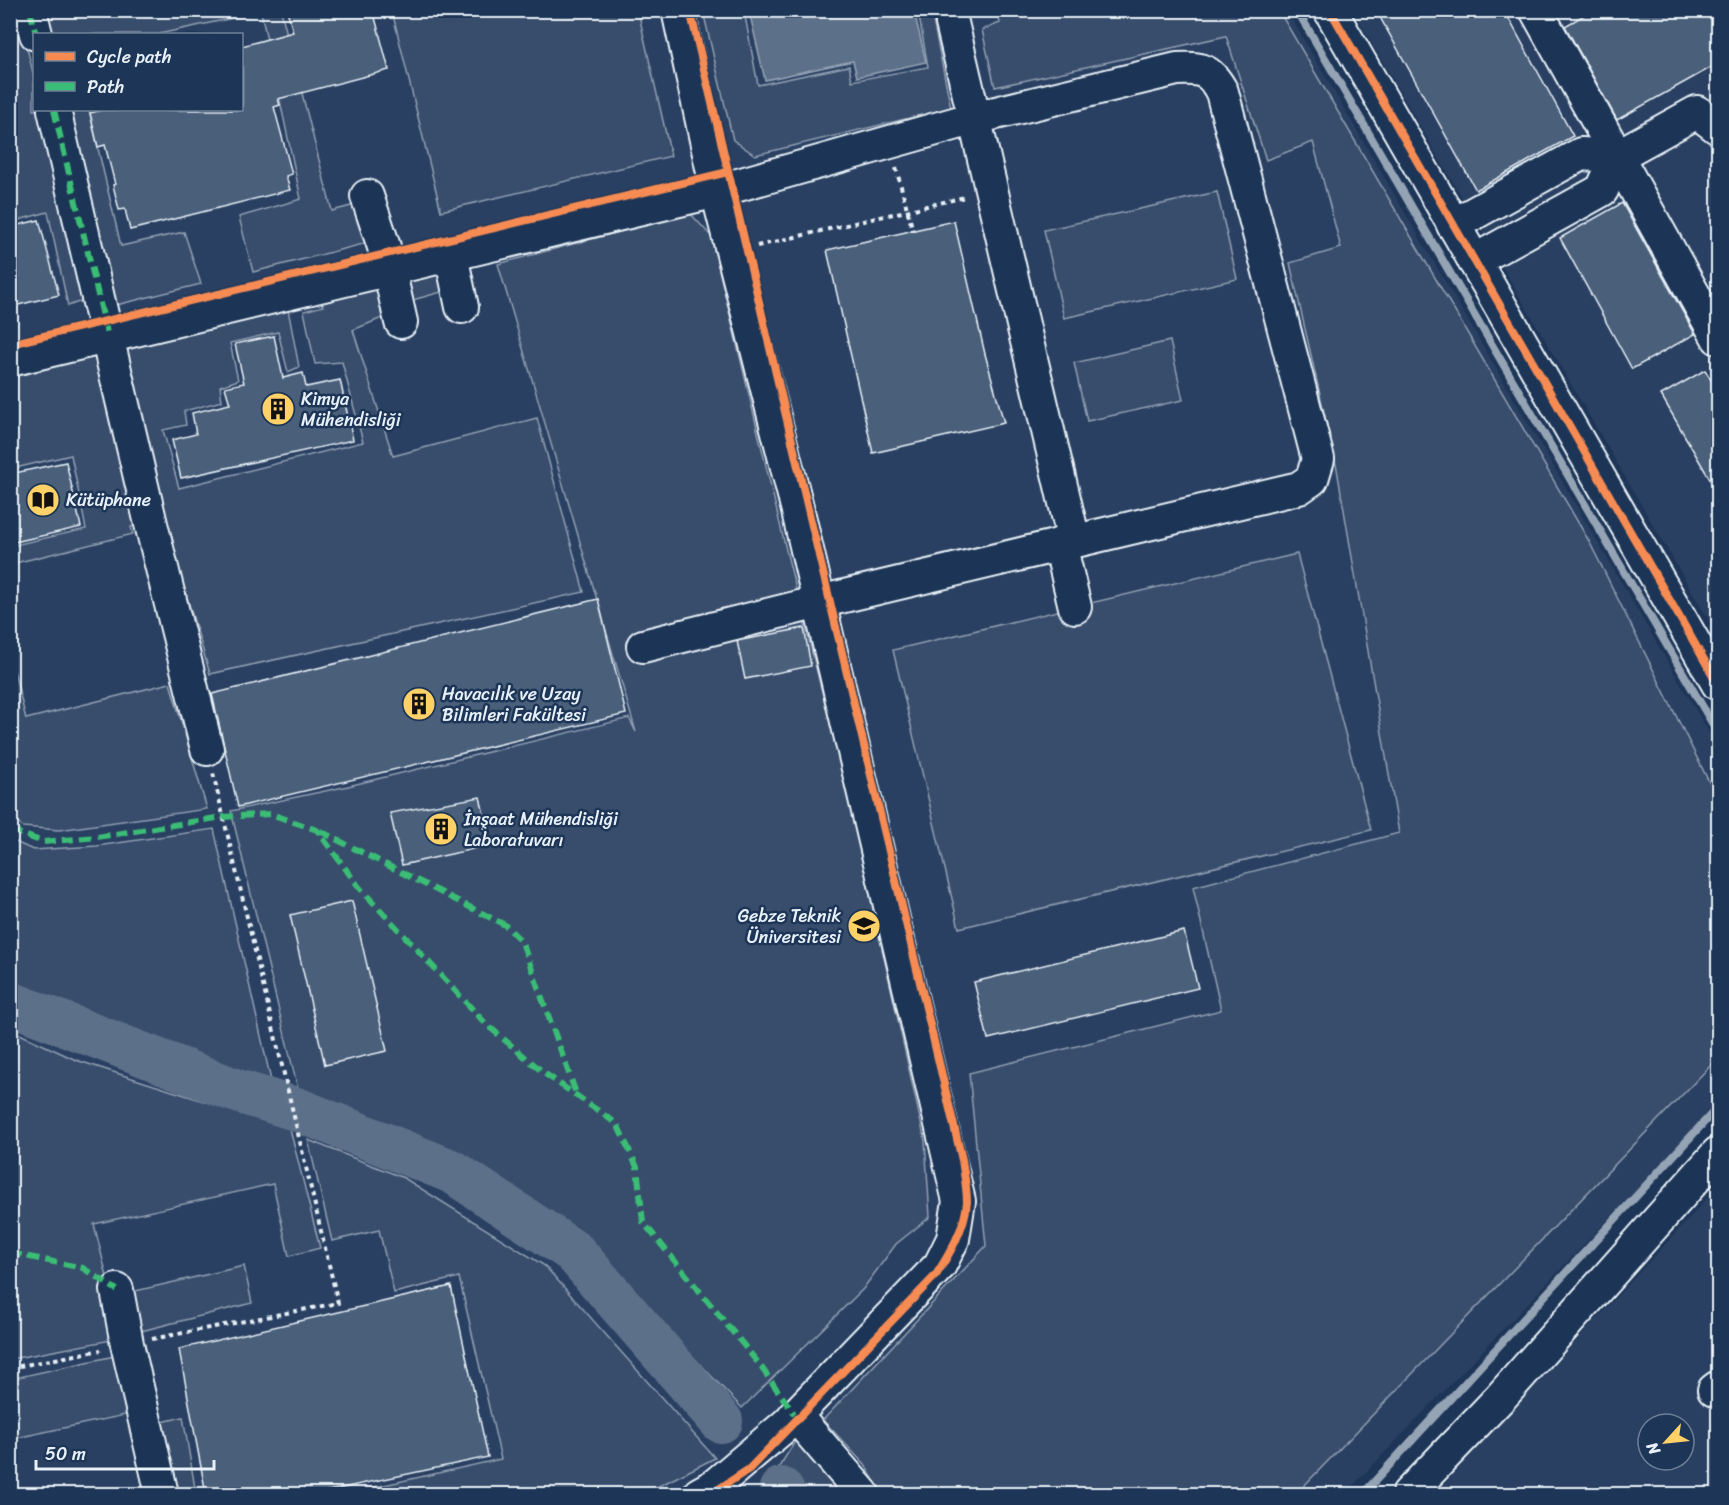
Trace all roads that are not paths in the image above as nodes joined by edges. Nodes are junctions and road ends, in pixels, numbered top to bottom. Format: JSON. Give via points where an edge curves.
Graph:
{"nodes":[{"id":1,"x":30,"y":10,"type":"edge"},
{"id":2,"x":678,"y":10,"type":"edge"},
{"id":3,"x":1330,"y":10,"type":"edge"},
{"id":4,"x":1536,"y":10,"type":"edge"},
{"id":5,"x":952,"y":23,"type":"dead end"},
{"id":6,"x":36,"y":33,"type":"edge"},
{"id":7,"x":54,"y":111,"type":"edge"},
{"id":8,"x":975,"y":118,"type":"junction"},
{"id":9,"x":1719,"y":128,"type":"edge"},
{"id":10,"x":1617,"y":156,"type":"junction"},
{"id":11,"x":717,"y":191,"type":"junction"},
{"id":12,"x":366,"y":196,"type":"dead end"},
{"id":13,"x":1453,"y":225,"type":"junction"},
{"id":14,"x":451,"y":255,"type":"junction"},
{"id":15,"x":1474,"y":261,"type":"junction"},
{"id":16,"x":388,"y":270,"type":"junction"},
{"id":17,"x":462,"y":307,"type":"dead end"},
{"id":18,"x":401,"y":322,"type":"dead end"},
{"id":19,"x":108,"y":337,"type":"junction"},
{"id":20,"x":1719,"y":338,"type":"edge"},
{"id":21,"x":10,"y":360,"type":"edge"},
{"id":22,"x":1067,"y":542,"type":"junction"},
{"id":23,"x":819,"y":602,"type":"junction"},
{"id":24,"x":1075,"y":607,"type":"dead end"},
{"id":25,"x":643,"y":646,"type":"dead end"},
{"id":26,"x":1719,"y":684,"type":"edge"},
{"id":27,"x":207,"y":749,"type":"road end"},
{"id":28,"x":1719,"y":1153,"type":"edge"},
{"id":29,"x":117,"y":1290,"type":"dead end"},
{"id":30,"x":795,"y":1415,"type":"junction"},
{"id":31,"x":711,"y":1491,"type":"edge"},
{"id":32,"x":162,"y":1494,"type":"edge"},
{"id":33,"x":863,"y":1494,"type":"edge"},
{"id":34,"x":1408,"y":1494,"type":"edge"}],
"edges":[{"from":1,"to":6,"type":"street"},
{"from":2,"to":11,"type":"street"},
{"from":3,"to":13,"type":"street"},
{"from":4,"to":10,"type":"street"},
{"from":5,"to":8,"type":"street"},
{"from":7,"to":19,"type":"street"},
{"from":8,"to":11,"type":"street"},
{"from":8,"to":22,"type":"street"},
{"from":8,"to":22,"type":"street","via":[[1177,69],[1197,68],[1214,76],[1222,92],[1318,459],[1312,479],[1299,488]]},
{"from":9,"to":10,"type":"street","via":[[1697,112]]},
{"from":10,"to":13,"type":"street","via":[[1581,154]]},
{"from":10,"to":15,"type":"street","via":[[1602,190]]},
{"from":10,"to":20,"type":"street"},
{"from":11,"to":14,"type":"street"},
{"from":11,"to":23,"type":"street"},
{"from":12,"to":16,"type":"street"},
{"from":13,"to":15,"type":"street"},
{"from":14,"to":16,"type":"street"},
{"from":14,"to":17,"type":"street"},
{"from":15,"to":26,"type":"street"},
{"from":16,"to":18,"type":"street"},
{"from":16,"to":19,"type":"street"},
{"from":19,"to":21,"type":"street"},
{"from":19,"to":27,"type":"street","via":[[146,546]]},
{"from":22,"to":23,"type":"street"},
{"from":22,"to":24,"type":"street"},
{"from":23,"to":25,"type":"street"},
{"from":23,"to":30,"type":"street","via":[[958,1201],[952,1239],[940,1265]]},
{"from":28,"to":34,"type":"street","via":[[1500,1398]]},
{"from":29,"to":32,"type":"street"},
{"from":30,"to":31,"type":"street"},
{"from":30,"to":33,"type":"street"}]}
